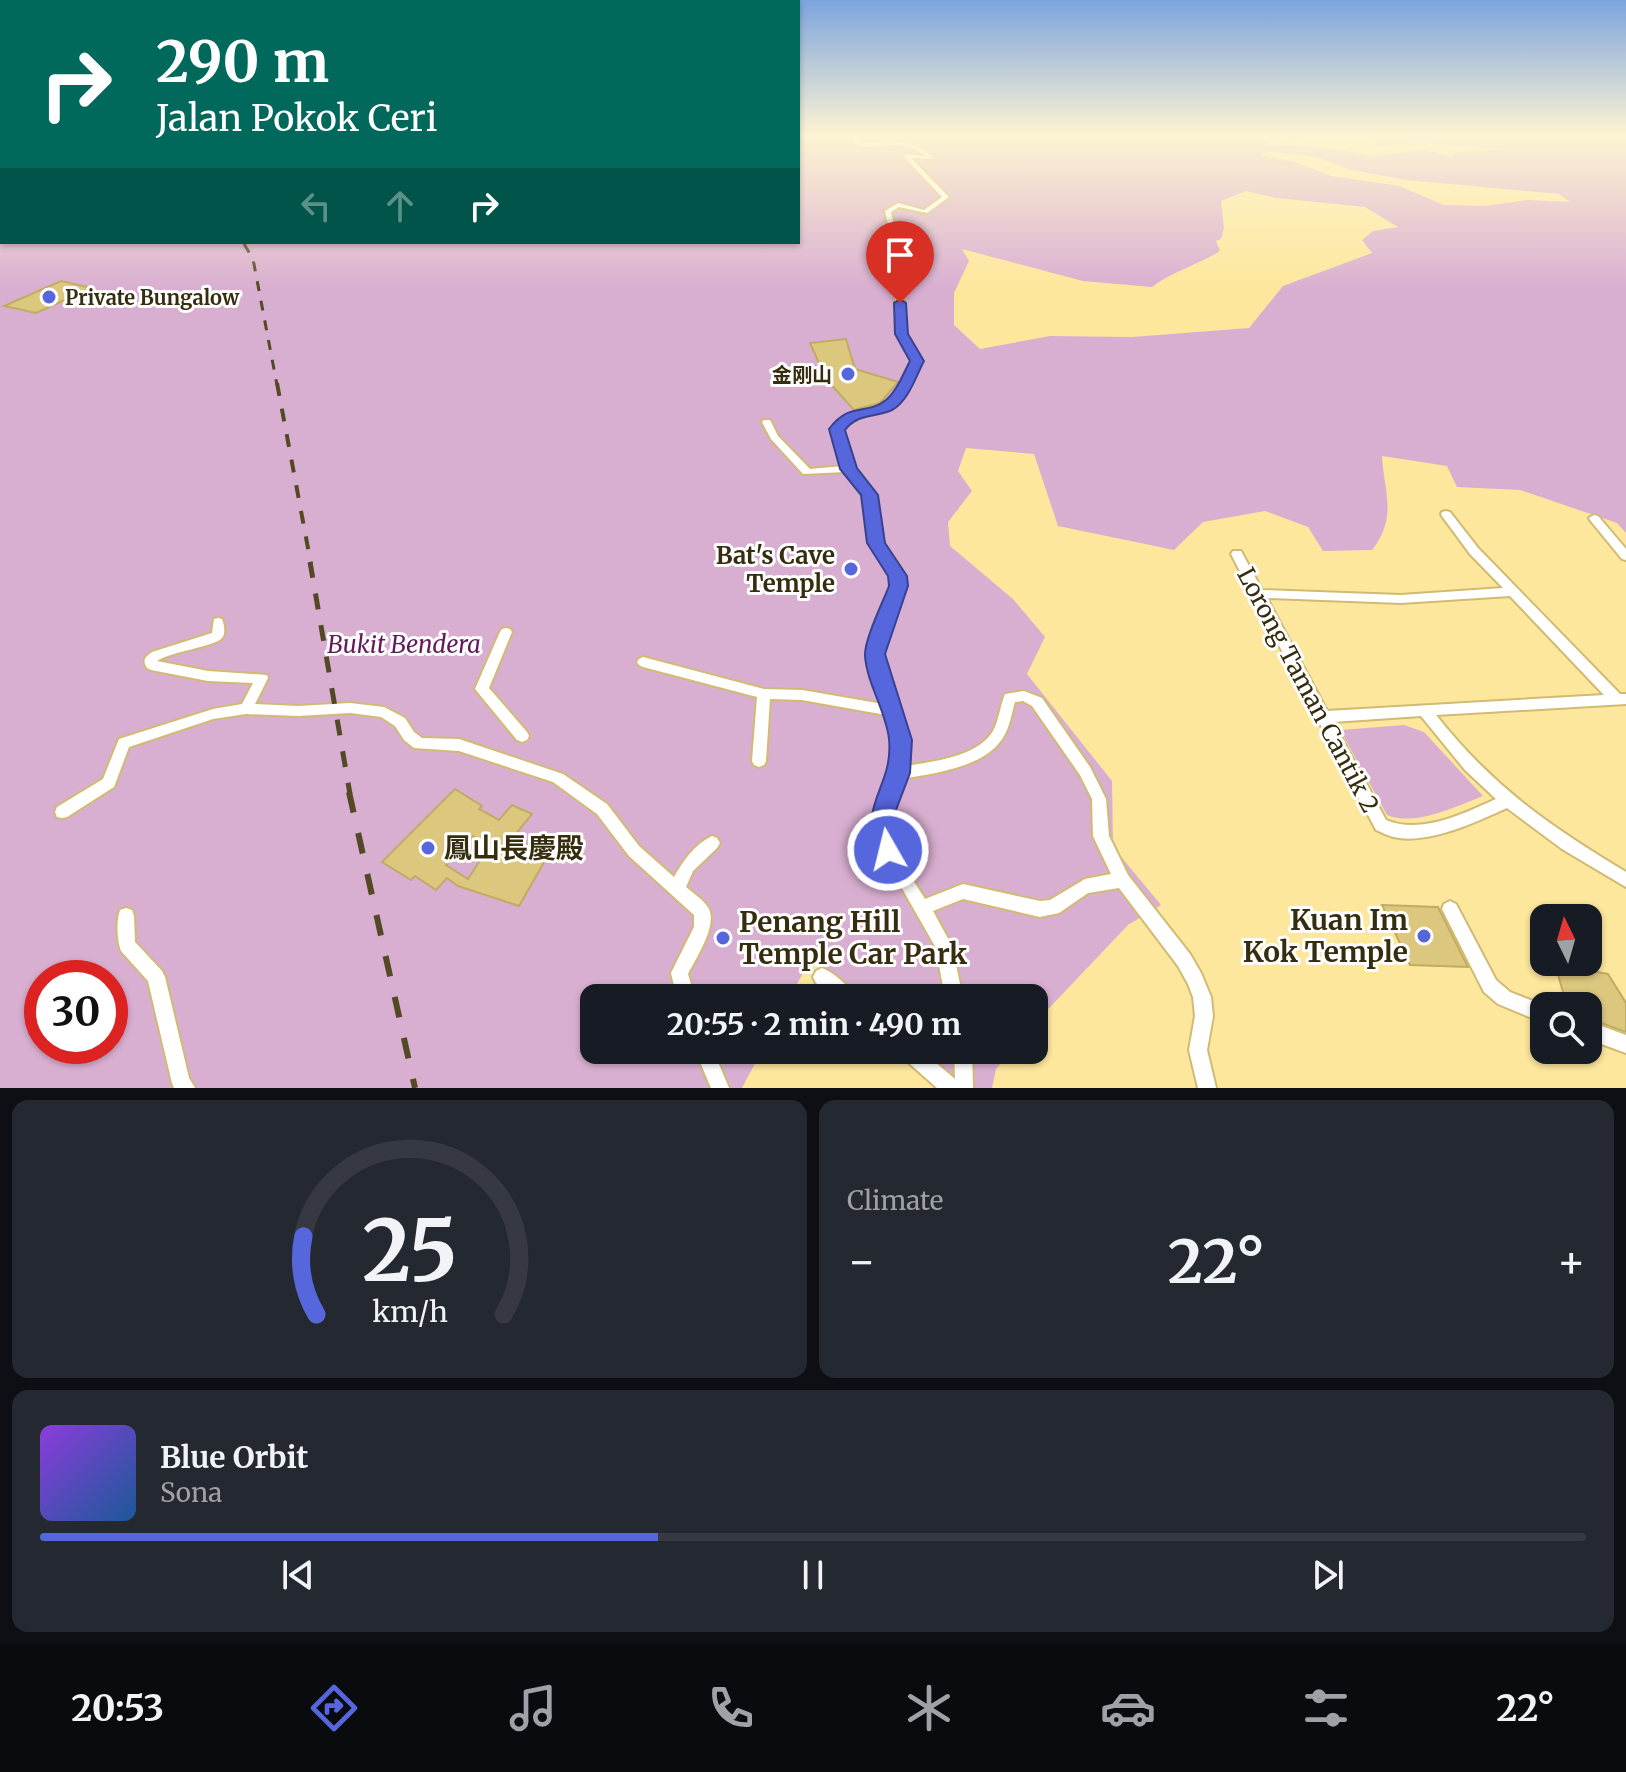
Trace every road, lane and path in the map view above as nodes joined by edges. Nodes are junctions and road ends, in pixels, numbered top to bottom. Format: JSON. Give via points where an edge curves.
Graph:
{"nodes":[{"id":1,"x":937,"y":188,"type":"edge"},
{"id":2,"x":767,"y":422,"type":"dead end"},
{"id":3,"x":849,"y":469,"type":"junction"},
{"id":4,"x":1446,"y":514,"type":"dead end"},
{"id":5,"x":1594,"y":518,"type":"dead end"},
{"id":6,"x":1237,"y":554,"type":"dead end"},
{"id":7,"x":1626,"y":556,"type":"edge"},
{"id":8,"x":1512,"y":592,"type":"junction"},
{"id":9,"x":1257,"y":594,"type":"junction"},
{"id":10,"x":218,"y":622,"type":"dead end"},
{"id":11,"x":506,"y":632,"type":"dead end"},
{"id":12,"x":643,"y":662,"type":"dead end"},
{"id":13,"x":764,"y":694,"type":"junction"},
{"id":14,"x":1622,"y":699,"type":"edge"},
{"id":15,"x":246,"y":709,"type":"junction"},
{"id":16,"x":892,"y":711,"type":"junction"},
{"id":17,"x":1425,"y":712,"type":"junction"},
{"id":18,"x":1320,"y":717,"type":"junction"},
{"id":19,"x":522,"y":736,"type":"dead end"},
{"id":20,"x":759,"y":761,"type":"dead end"},
{"id":21,"x":898,"y":773,"type":"junction"},
{"id":22,"x":1506,"y":802,"type":"junction"},
{"id":23,"x":62,"y":812,"type":"dead end"},
{"id":24,"x":712,"y":843,"type":"dead end"},
{"id":25,"x":1122,"y":880,"type":"junction"},
{"id":26,"x":1626,"y":880,"type":"edge"},
{"id":27,"x":676,"y":890,"type":"junction"},
{"id":28,"x":922,"y":908,"type":"junction"},
{"id":29,"x":1450,"y":909,"type":"dead end"},
{"id":30,"x":126,"y":916,"type":"dead end"},
{"id":31,"x":822,"y":977,"type":"dead end"},
{"id":32,"x":682,"y":984,"type":"edge"},
{"id":33,"x":830,"y":984,"type":"edge"},
{"id":34,"x":951,"y":984,"type":"edge"},
{"id":35,"x":1530,"y":1008,"type":"edge"},
{"id":36,"x":1602,"y":1035,"type":"edge"},
{"id":37,"x":1626,"y":1044,"type":"edge"},
{"id":38,"x":710,"y":1064,"type":"edge"},
{"id":39,"x":923,"y":1064,"type":"edge"},
{"id":40,"x":963,"y":1064,"type":"edge"},
{"id":41,"x":718,"y":1084,"type":"edge"},
{"id":42,"x":186,"y":1088,"type":"edge"},
{"id":43,"x":951,"y":1088,"type":"edge"},
{"id":44,"x":964,"y":1088,"type":"edge"},
{"id":45,"x":1207,"y":1088,"type":"edge"}],
"edges":[{"from":1,"to":3,"type":"street","via":[[946,197],[925,212],[890,208],[897,252],[888,263],[899,290],[901,334],[917,361],[889,406],[841,422],[837,429]]},
{"from":2,"to":3,"type":"street","via":[[807,472]]},
{"from":3,"to":16,"type":"street","via":[[870,495],[876,543],[897,576],[875,654]]},
{"from":4,"to":8,"type":"street"},
{"from":5,"to":7,"type":"street"},
{"from":6,"to":9,"type":"street","name":"Lorong Taman Cantik 2"},
{"from":8,"to":9,"type":"street","via":[[1401,599]]},
{"from":8,"to":14,"type":"street"},
{"from":9,"to":18,"type":"street","name":"Lorong Taman Cantik 2"},
{"from":10,"to":15,"type":"street","via":[[218,635],[189,647],[161,650],[151,665],[208,676],[262,678]]},
{"from":11,"to":19,"type":"street","via":[[482,689]]},
{"from":12,"to":13,"type":"street"},
{"from":13,"to":16,"type":"street","via":[[802,695]]},
{"from":13,"to":20,"type":"street"},
{"from":14,"to":17,"type":"street"},
{"from":15,"to":23,"type":"street","via":[[213,714],[124,743],[109,783]]},
{"from":15,"to":27,"type":"street","via":[[384,712],[419,744],[459,745],[558,778],[602,809],[634,851]]},
{"from":16,"to":21,"type":"street","via":[[900,740]]},
{"from":17,"to":18,"type":"street"},
{"from":17,"to":22,"type":"street","via":[[1478,777]]},
{"from":18,"to":22,"type":"street","name":"Lorong Taman Cantik 2","via":[[1381,825],[1399,834],[1460,822]]},
{"from":21,"to":25,"type":"street","via":[[945,766],[987,746],[995,739],[1010,698],[1033,698],[1099,799],[1101,836]]},
{"from":21,"to":28,"type":"street","via":[[883,809],[882,832]]},
{"from":22,"to":26,"type":"street"},
{"from":24,"to":27,"type":"street","via":[[688,866]]},
{"from":25,"to":28,"type":"street","via":[[1085,886],[1053,908],[963,891]]},
{"from":25,"to":45,"type":"street","via":[[1195,979],[1202,997],[1198,1050]]},
{"from":27,"to":32,"type":"street","via":[[702,912],[702,928],[679,973]]},
{"from":28,"to":34,"type":"street","via":[[944,946]]},
{"from":29,"to":35,"type":"street","via":[[1490,986]]},
{"from":30,"to":42,"type":"street","via":[[127,945],[156,977]]},
{"from":31,"to":33,"type":"street"},
{"from":36,"to":37,"type":"street"},
{"from":38,"to":41,"type":"street"},
{"from":39,"to":43,"type":"street"},
{"from":40,"to":44,"type":"street"}]}
